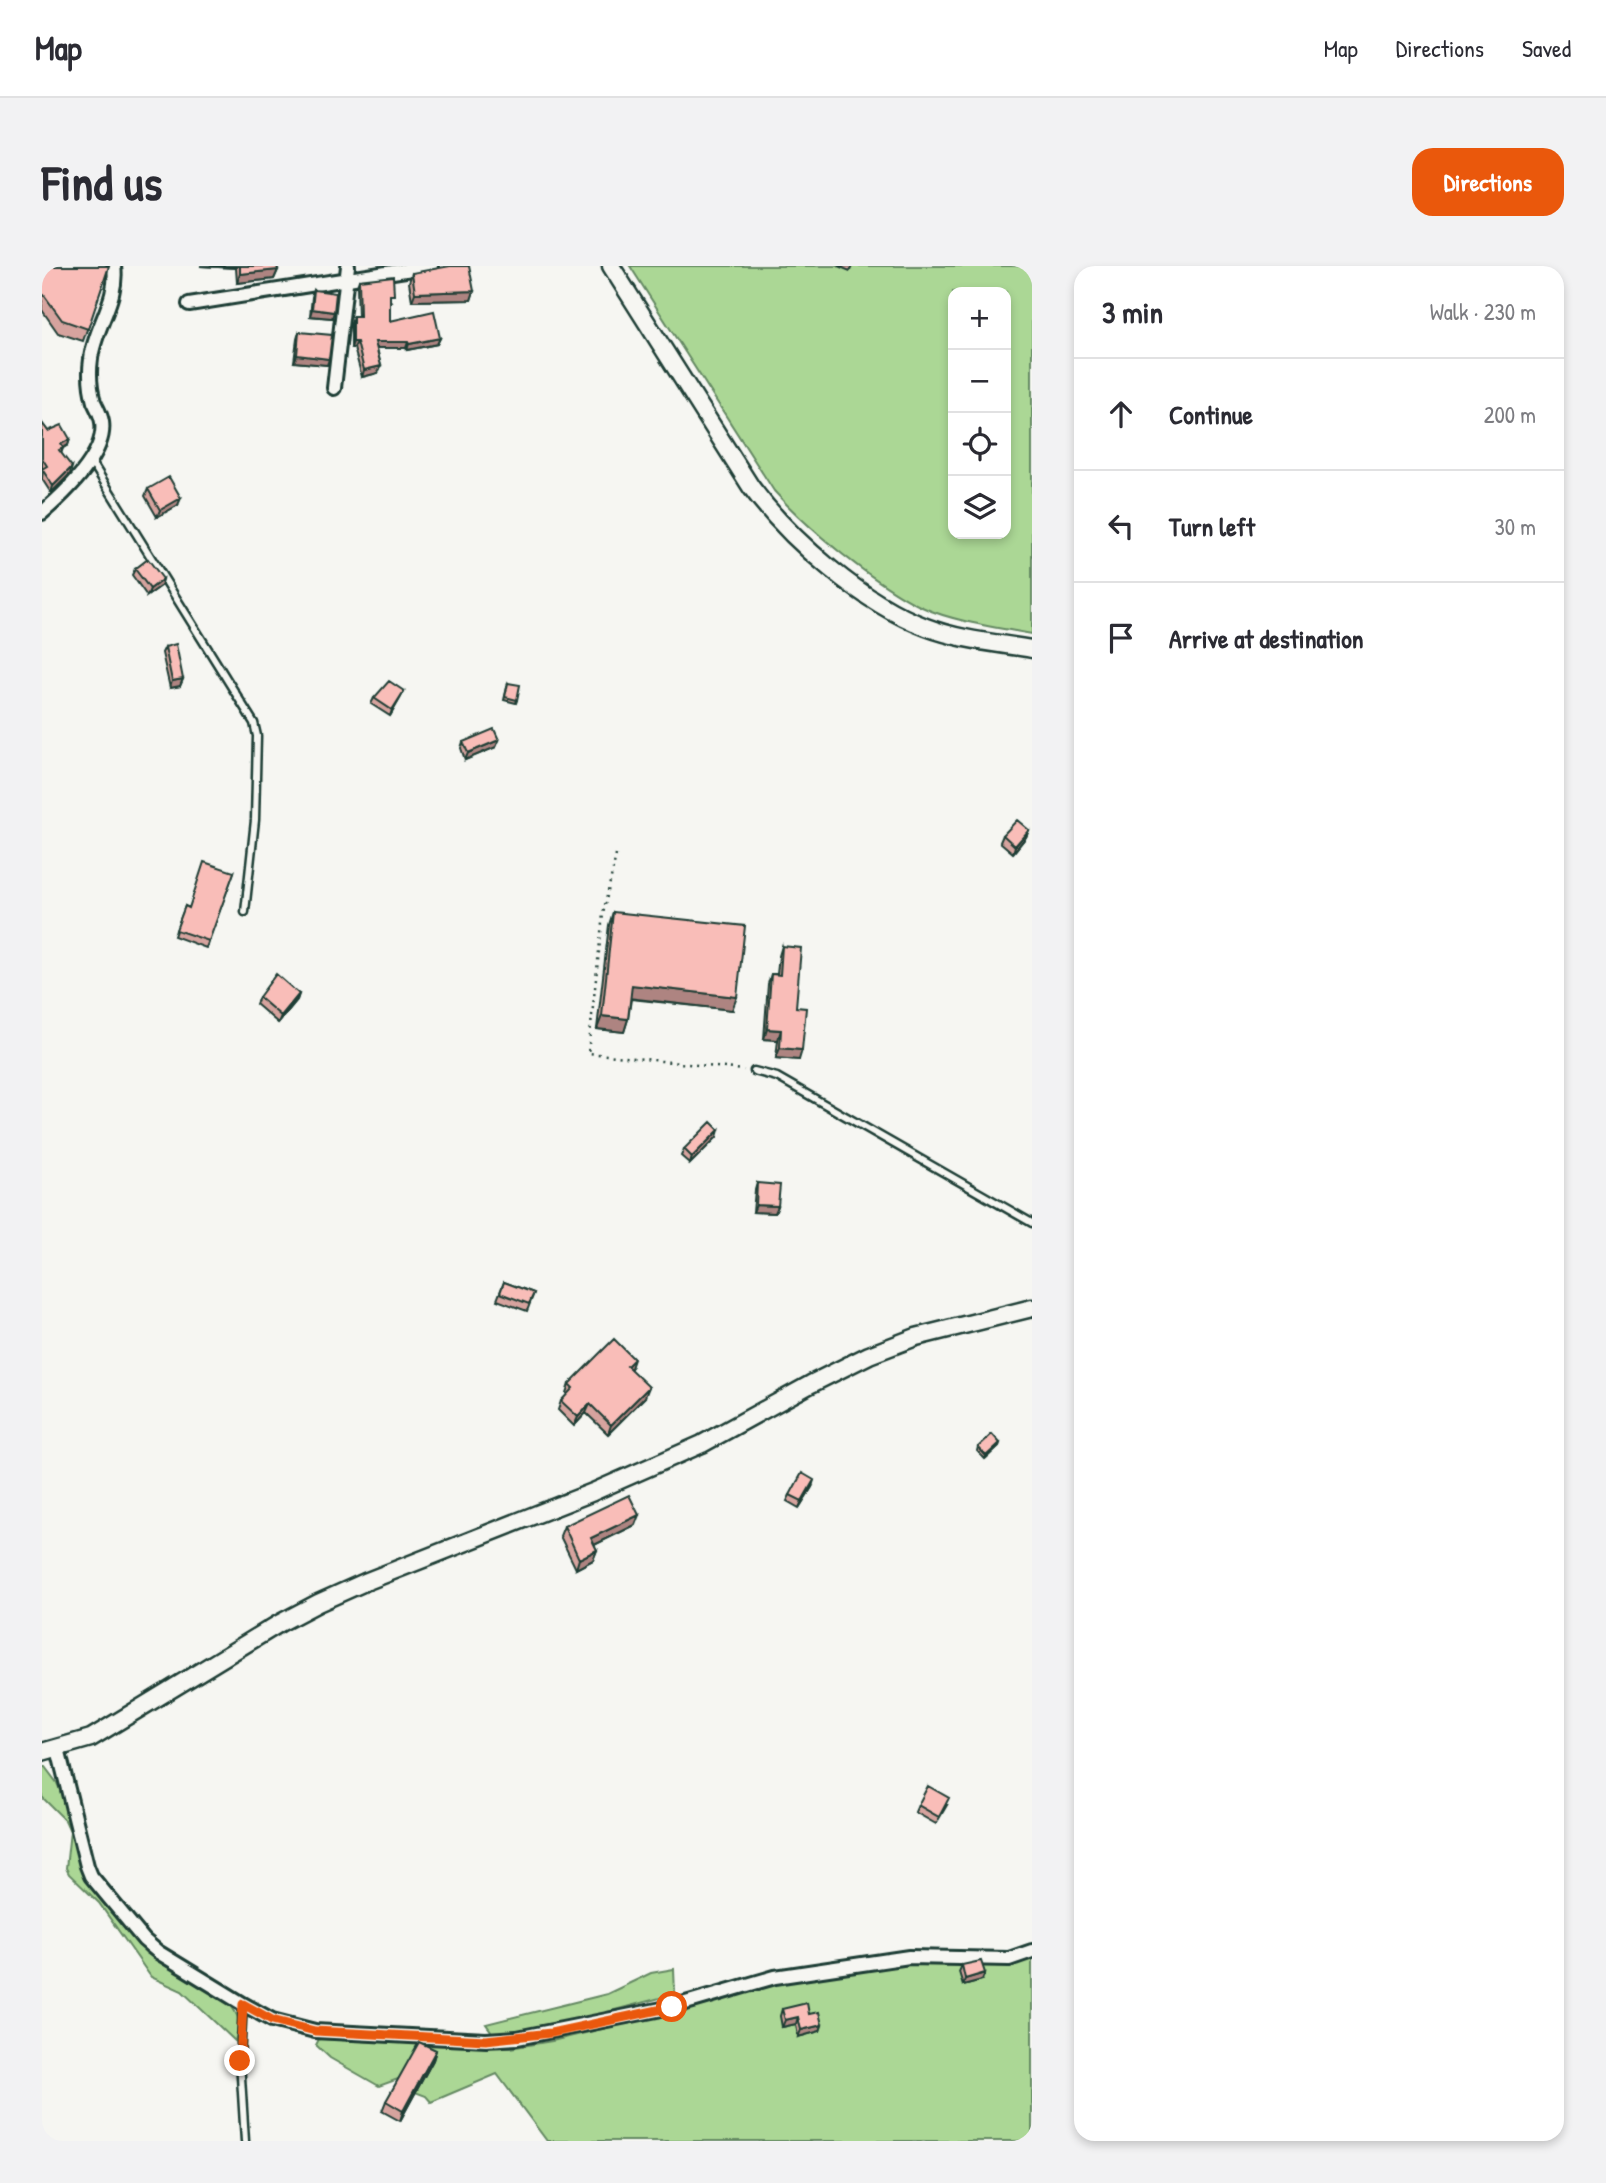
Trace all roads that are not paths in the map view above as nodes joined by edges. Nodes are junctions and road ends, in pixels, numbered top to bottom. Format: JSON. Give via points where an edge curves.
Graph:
{"nodes":[{"id":1,"x":114,"y":266,"type":"edge"},
{"id":2,"x":431,"y":266,"type":"edge"},
{"id":3,"x":611,"y":266,"type":"edge"},
{"id":4,"x":347,"y":272,"type":"edge"},
{"id":5,"x":189,"y":304,"type":"dead end"},
{"id":6,"x":334,"y":388,"type":"dead end"},
{"id":7,"x":91,"y":461,"type":"junction"},
{"id":8,"x":42,"y":513,"type":"edge"},
{"id":9,"x":1032,"y":649,"type":"edge"},
{"id":10,"x":245,"y":912,"type":"dead end"},
{"id":11,"x":754,"y":1071,"type":"road end"},
{"id":12,"x":1032,"y":1223,"type":"edge"},
{"id":13,"x":1032,"y":1308,"type":"edge"},
{"id":14,"x":50,"y":1750,"type":"edge"},
{"id":15,"x":1032,"y":1951,"type":"edge"},
{"id":16,"x":243,"y":2004,"type":"junction"},
{"id":17,"x":244,"y":2141,"type":"edge"}],
"edges":[{"from":1,"to":7,"type":"street","via":[[111,296],[91,357],[90,378],[102,422]]},
{"from":2,"to":4,"type":"street"},
{"from":3,"to":9,"type":"street","via":[[751,487],[802,545],[857,588],[927,628]]},
{"from":4,"to":5,"type":"street"},
{"from":4,"to":6,"type":"street"},
{"from":7,"to":8,"type":"street"},
{"from":7,"to":10,"type":"lane","via":[[254,723],[255,820]]},
{"from":11,"to":12,"type":"lane","via":[[777,1077]]},
{"from":13,"to":14,"type":"street","via":[[916,1337],[869,1355],[702,1444],[330,1598],[280,1623],[91,1738]]},
{"from":14,"to":16,"type":"street","via":[[91,1875],[158,1952]]},
{"from":15,"to":16,"type":"street","via":[[1009,1959],[909,1957],[775,1977],[672,2007],[551,2033],[486,2040],[315,2031],[272,2020]]},
{"from":16,"to":17,"type":"lane"}]}
